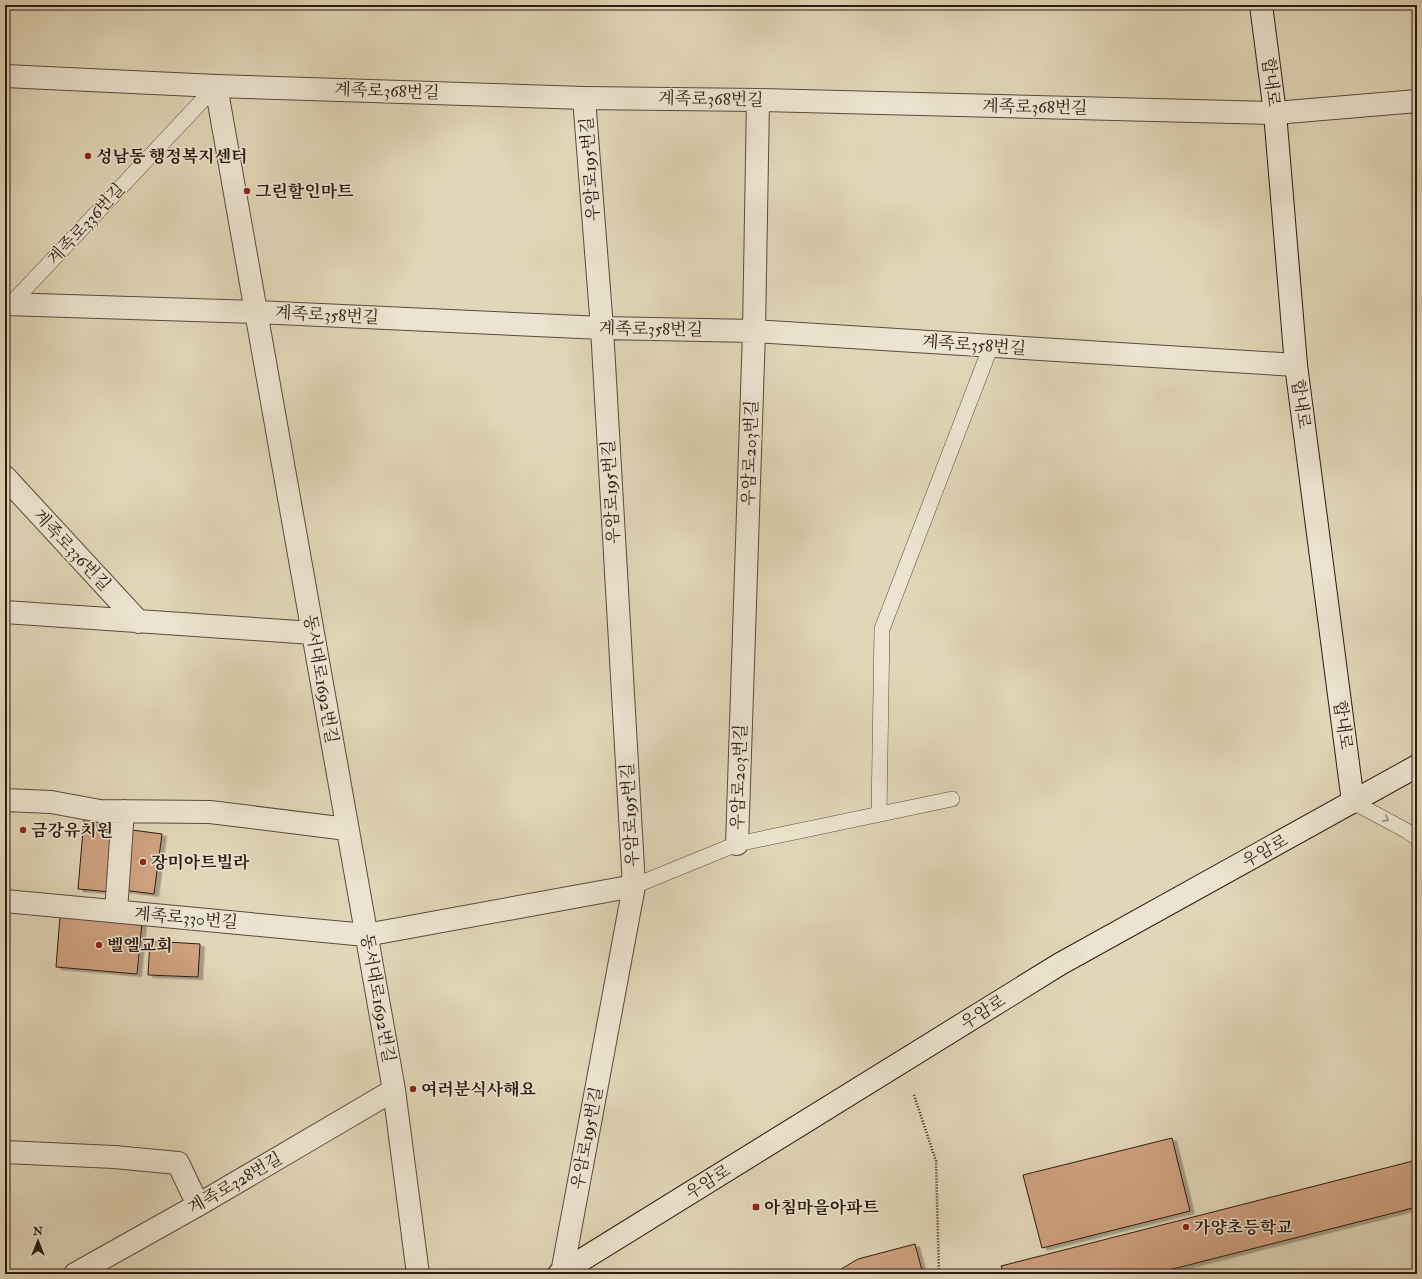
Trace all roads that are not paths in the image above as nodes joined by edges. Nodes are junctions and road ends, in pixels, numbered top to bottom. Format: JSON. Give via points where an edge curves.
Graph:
{"nodes":[{"id":1,"x":1261,"y":5,"type":"edge"},
{"id":2,"x":5,"y":76,"type":"edge"},
{"id":3,"x":216,"y":86,"type":"junction"},
{"id":4,"x":584,"y":98,"type":"junction"},
{"id":5,"x":758,"y":100,"type":"junction"},
{"id":6,"x":1417,"y":101,"type":"edge"},
{"id":7,"x":1275,"y":113,"type":"junction"},
{"id":8,"x":7,"y":306,"type":"edge"},
{"id":9,"x":256,"y":312,"type":"junction"},
{"id":10,"x":602,"y":328,"type":"junction"},
{"id":11,"x":754,"y":331,"type":"junction"},
{"id":12,"x":991,"y":346,"type":"junction"},
{"id":13,"x":1296,"y":365,"type":"junction"},
{"id":14,"x":5,"y":477,"type":"edge"},
{"id":15,"x":5,"y":612,"type":"edge"},
{"id":16,"x":139,"y":622,"type":"junction"},
{"id":17,"x":313,"y":633,"type":"junction"},
{"id":18,"x":1417,"y":766,"type":"edge"},
{"id":19,"x":952,"y":799,"type":"dead end"},
{"id":20,"x":5,"y":800,"type":"edge"},
{"id":21,"x":1353,"y":802,"type":"junction"},
{"id":22,"x":123,"y":811,"type":"junction"},
{"id":23,"x":879,"y":814,"type":"junction"},
{"id":24,"x":348,"y":829,"type":"junction"},
{"id":25,"x":1417,"y":838,"type":"edge"},
{"id":26,"x":736,"y":844,"type":"junction"},
{"id":27,"x":634,"y":886,"type":"junction"},
{"id":28,"x":5,"y":901,"type":"edge"},
{"id":29,"x":116,"y":911,"type":"junction"},
{"id":30,"x":366,"y":935,"type":"junction"},
{"id":31,"x":394,"y":1090,"type":"junction"},
{"id":32,"x":5,"y":1152,"type":"edge"},
{"id":33,"x":198,"y":1205,"type":"junction"},
{"id":34,"x":560,"y":1273,"type":"edge"},
{"id":35,"x":75,"y":1274,"type":"edge"},
{"id":36,"x":418,"y":1274,"type":"edge"}],
"edges":[{"from":1,"to":7,"type":"street","name":"합내로"},
{"from":2,"to":3,"type":"street","name":"계족로368번길"},
{"from":3,"to":4,"type":"street","name":"계족로368번길"},
{"from":3,"to":8,"type":"lane","name":"계족로336번길"},
{"from":3,"to":9,"type":"street","name":"동서대로1692번길"},
{"from":4,"to":5,"type":"street","name":"계족로368번길"},
{"from":4,"to":10,"type":"street","name":"우암로195번길"},
{"from":5,"to":7,"type":"street","name":"계족로368번길"},
{"from":5,"to":11,"type":"street","name":"우암로203번길"},
{"from":6,"to":7,"type":"street","name":"계족로368번길"},
{"from":7,"to":13,"type":"street","name":"합내로"},
{"from":8,"to":9,"type":"street","name":"계족로358번길"},
{"from":9,"to":10,"type":"street","name":"계족로358번길"},
{"from":9,"to":17,"type":"street","name":"동서대로1692번길"},
{"from":10,"to":11,"type":"street","name":"계족로358번길"},
{"from":10,"to":27,"type":"street","name":"우암로195번길"},
{"from":11,"to":12,"type":"street","name":"계족로358번길"},
{"from":11,"to":26,"type":"street","name":"우암로203번길"},
{"from":12,"to":13,"type":"street","name":"계족로358번길"},
{"from":12,"to":23,"type":"lane","via":[[882,629]]},
{"from":13,"to":21,"type":"street","name":"합내로"},
{"from":14,"to":16,"type":"street","name":"계족로336번길"},
{"from":15,"to":16,"type":"street"},
{"from":16,"to":17,"type":"street"},
{"from":17,"to":24,"type":"street","name":"동서대로1692번길"},
{"from":18,"to":21,"type":"street","name":"우암로"},
{"from":19,"to":23,"type":"lane"},
{"from":20,"to":22,"type":"street","via":[[51,802],[100,811]]},
{"from":21,"to":25,"type":"lane","one_way":true},
{"from":21,"to":34,"type":"street","name":"우암로","via":[[1060,964]]},
{"from":22,"to":24,"type":"street","via":[[210,812]]},
{"from":22,"to":29,"type":"street"},
{"from":23,"to":26,"type":"lane","name":"우암로203번길"},
{"from":24,"to":30,"type":"street","name":"동서대로1692번길"},
{"from":26,"to":27,"type":"lane"},
{"from":27,"to":30,"type":"street","name":"우암로195번길"},
{"from":27,"to":34,"type":"street","name":"우암로195번길"},
{"from":28,"to":29,"type":"street","name":"계족로330번길"},
{"from":29,"to":30,"type":"street","name":"계족로330번길"},
{"from":30,"to":31,"type":"street","name":"동서대로1692번길"},
{"from":31,"to":33,"type":"street","name":"계족로328번길"},
{"from":31,"to":36,"type":"street","name":"동서대로1692번길"},
{"from":32,"to":33,"type":"street","via":[[114,1157],[178,1164]]},
{"from":33,"to":35,"type":"street","name":"계족로328번길"}]}
